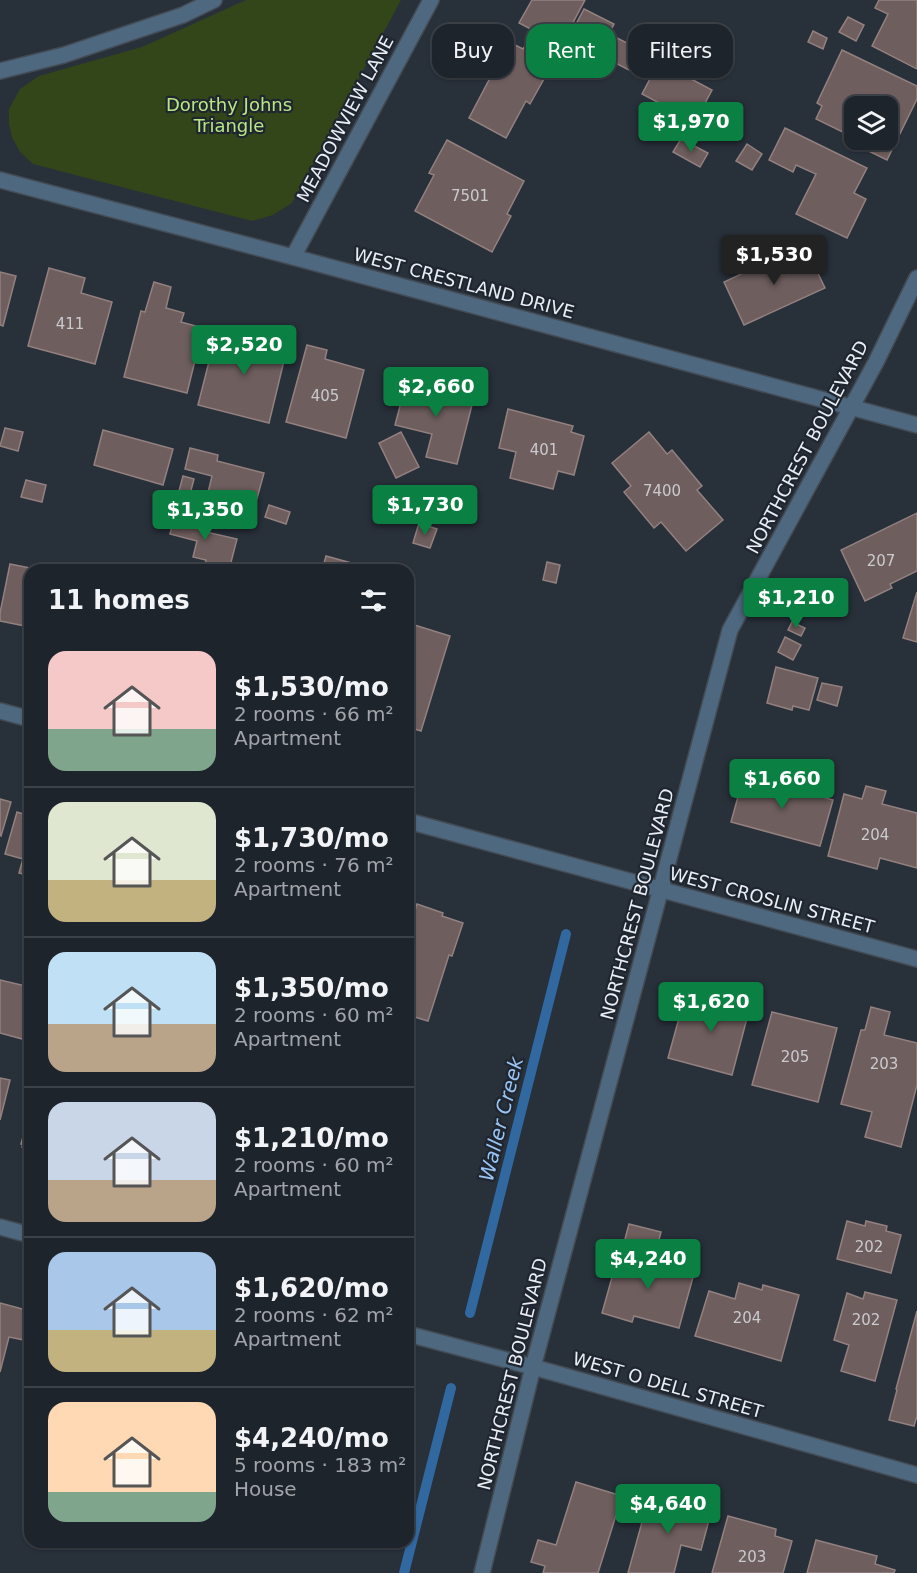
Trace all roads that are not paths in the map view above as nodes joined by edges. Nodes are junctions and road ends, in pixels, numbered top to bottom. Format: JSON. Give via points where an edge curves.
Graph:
{"nodes":[{"id":1,"x":214,"y":0,"type":"edge"},
{"id":2,"x":431,"y":0,"type":"edge"},
{"id":3,"x":0,"y":71,"type":"edge"},
{"id":4,"x":0,"y":180,"type":"edge"},
{"id":5,"x":293,"y":257,"type":"junction"},
{"id":6,"x":917,"y":278,"type":"edge"},
{"id":7,"x":851,"y":407,"type":"junction"},
{"id":8,"x":917,"y":425,"type":"edge"},
{"id":9,"x":0,"y":711,"type":"edge"},
{"id":10,"x":24,"y":717,"type":"edge"},
{"id":11,"x":414,"y":823,"type":"edge"},
{"id":12,"x":660,"y":890,"type":"junction"},
{"id":13,"x":917,"y":960,"type":"edge"},
{"id":14,"x":0,"y":1227,"type":"edge"},
{"id":15,"x":24,"y":1233,"type":"edge"},
{"id":16,"x":414,"y":1337,"type":"edge"},
{"id":17,"x":533,"y":1367,"type":"junction"},
{"id":18,"x":917,"y":1475,"type":"edge"},
{"id":19,"x":482,"y":1573,"type":"edge"}],
"edges":[{"from":1,"to":3,"type":"street","via":[[183,15],[86,48]]},
{"from":2,"to":5,"type":"street","name":"MEADOWVIEW LANE"},
{"from":4,"to":5,"type":"street","name":"WEST CRESTLAND DRIVE"},
{"from":5,"to":7,"type":"street","name":"WEST CRESTLAND DRIVE"},
{"from":6,"to":7,"type":"street","name":"NORTHCREST BOULEVARD"},
{"from":7,"to":8,"type":"street","name":"WEST CRESTLAND DRIVE"},
{"from":7,"to":12,"type":"street","name":"NORTHCREST BOULEVARD","via":[[730,630]]},
{"from":9,"to":10,"type":"street"},
{"from":11,"to":12,"type":"street","name":"WEST CROSLIN STREET"},
{"from":12,"to":13,"type":"street","name":"WEST CROSLIN STREET"},
{"from":12,"to":17,"type":"street","name":"NORTHCREST BOULEVARD"},
{"from":14,"to":15,"type":"street"},
{"from":16,"to":17,"type":"street","name":"WEST O DELL STREET"},
{"from":17,"to":18,"type":"street","name":"WEST O DELL STREET"},
{"from":17,"to":19,"type":"street","name":"NORTHCREST BOULEVARD"}]}
